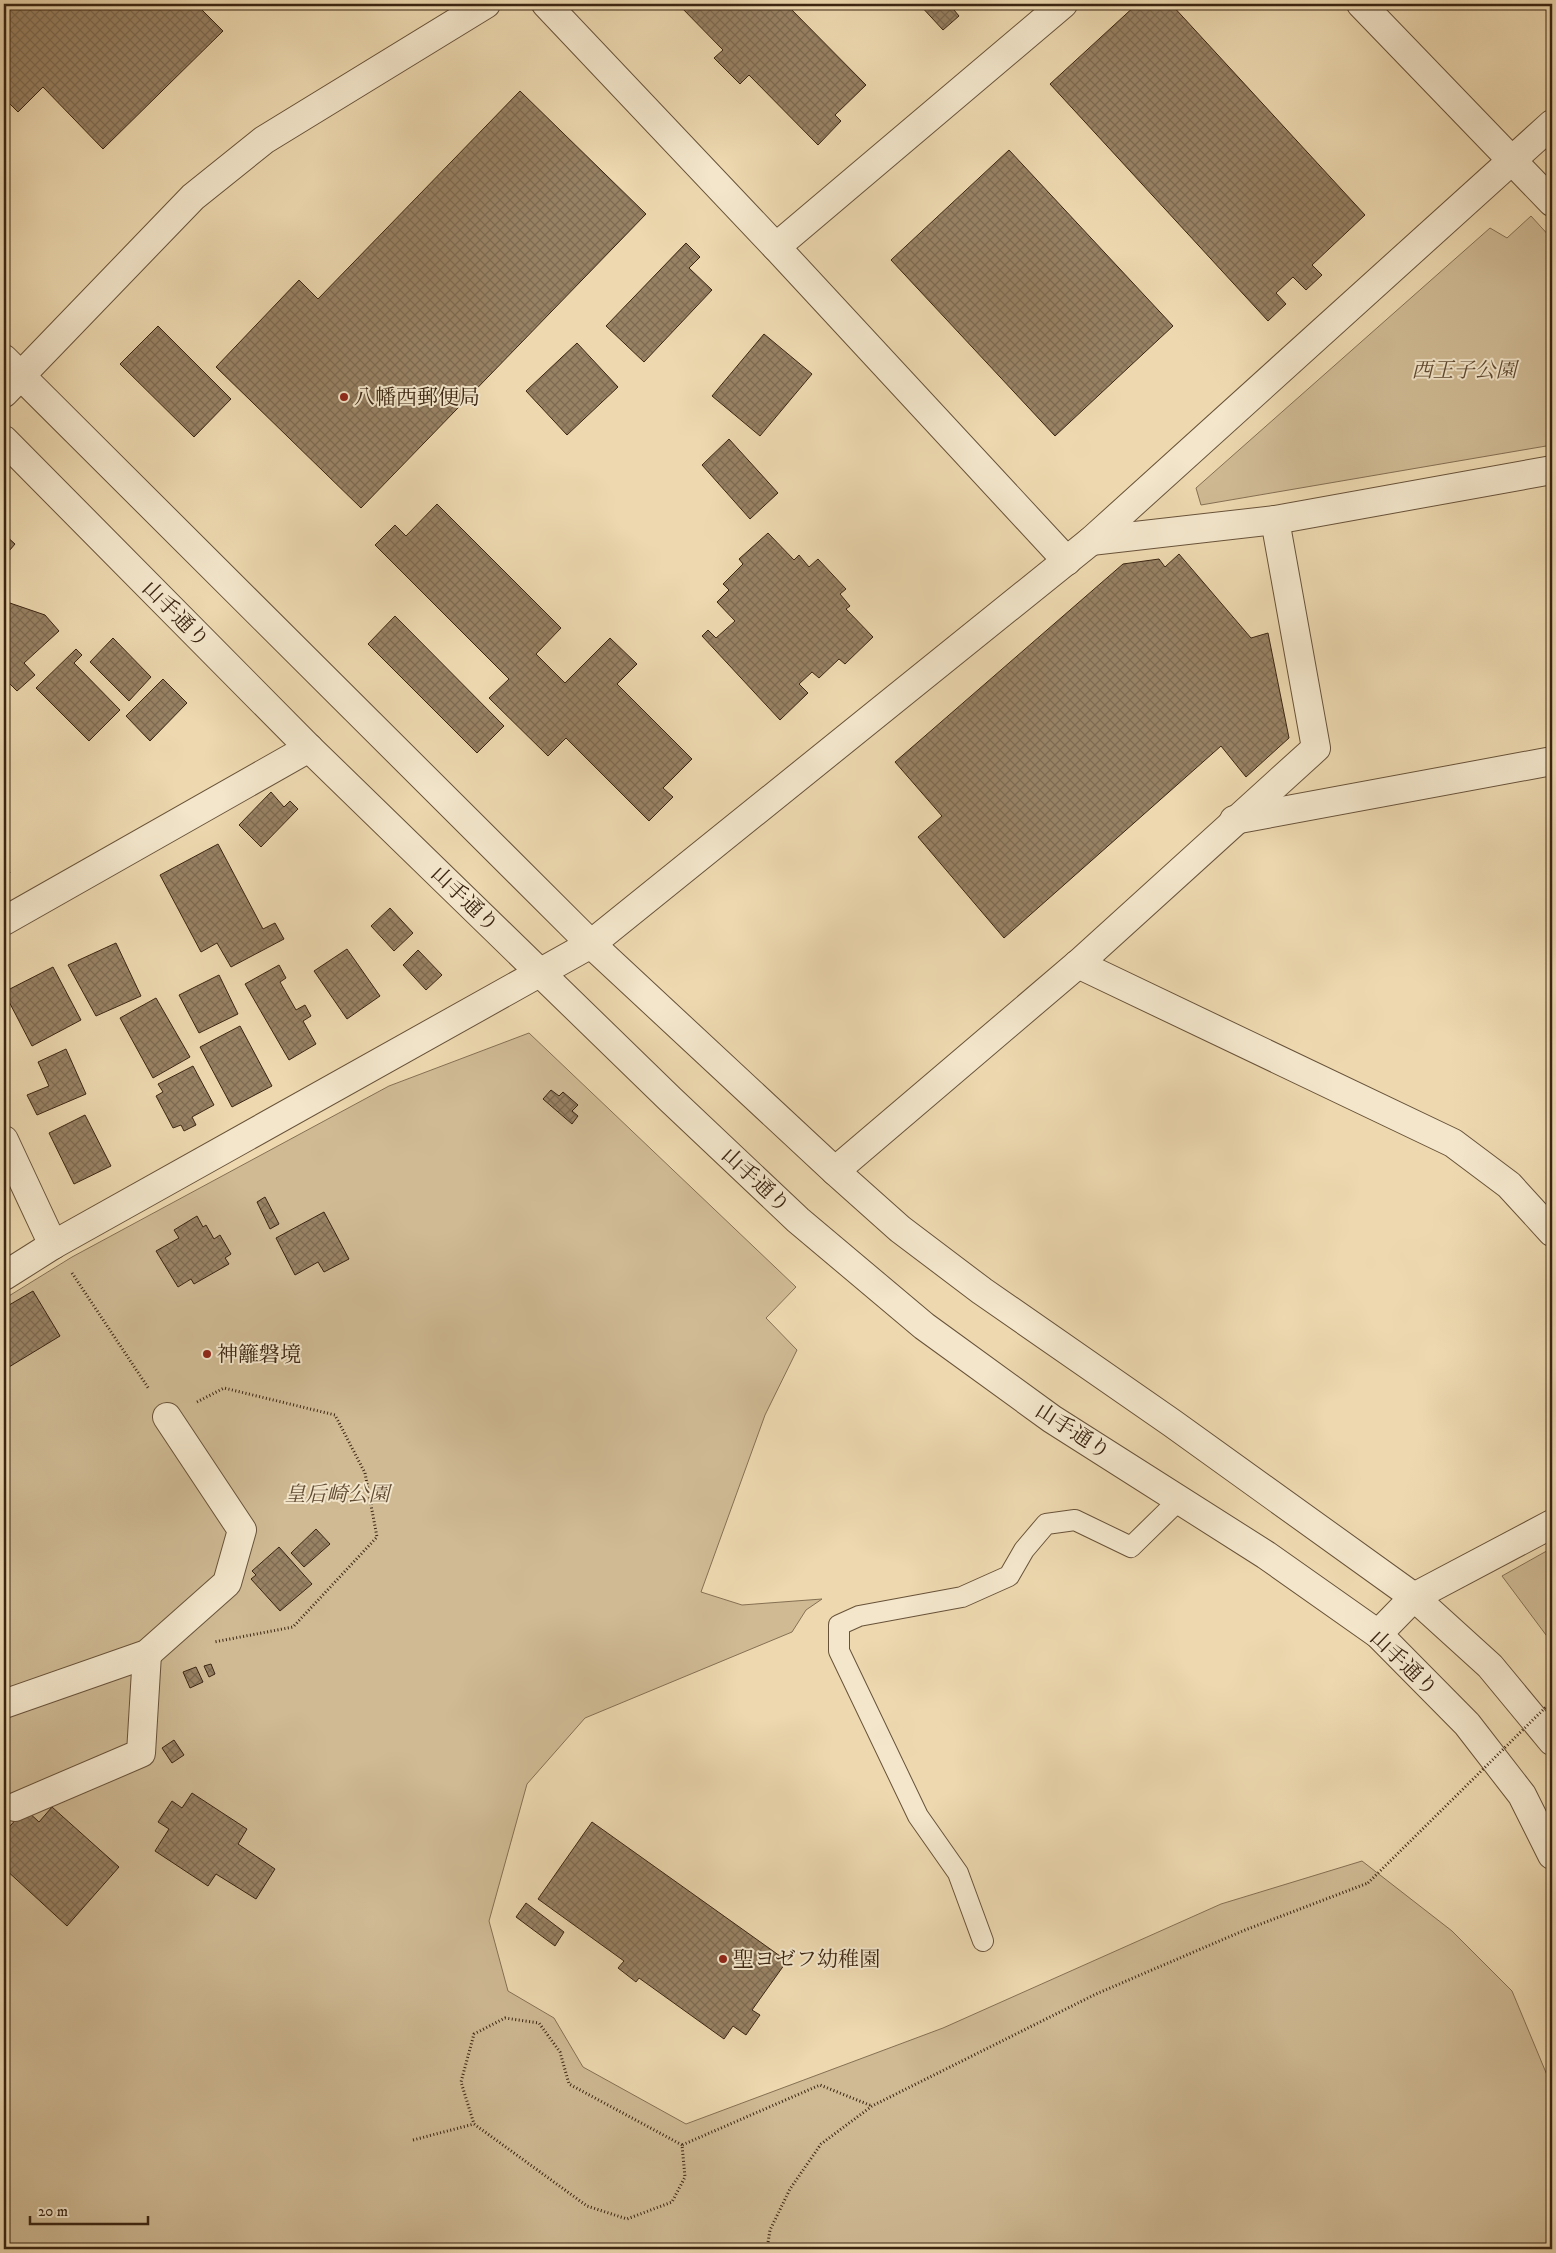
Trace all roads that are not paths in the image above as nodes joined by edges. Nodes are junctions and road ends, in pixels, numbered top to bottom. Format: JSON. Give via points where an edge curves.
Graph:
{"nodes":[{"id":1,"x":486,"y":4,"type":"edge"},
{"id":2,"x":546,"y":4,"type":"edge"},
{"id":3,"x":1063,"y":4,"type":"edge"},
{"id":4,"x":1361,"y":4,"type":"edge"},
{"id":5,"x":1552,"y":124,"type":"edge"},
{"id":6,"x":1513,"y":160,"type":"junction"},
{"id":7,"x":1552,"y":202,"type":"edge"},
{"id":8,"x":776,"y":247,"type":"junction"},
{"id":9,"x":9,"y":376,"type":"edge"},
{"id":10,"x":4,"y":440,"type":"edge"},
{"id":11,"x":1552,"y":470,"type":"edge"},
{"id":12,"x":1276,"y":520,"type":"junction"},
{"id":13,"x":1091,"y":541,"type":"junction"},
{"id":14,"x":1067,"y":561,"type":"junction"},
{"id":15,"x":309,"y":748,"type":"junction"},
{"id":16,"x":1552,"y":761,"type":"edge"},
{"id":17,"x":1234,"y":820,"type":"junction"},
{"id":18,"x":4,"y":921,"type":"edge"},
{"id":19,"x":591,"y":944,"type":"junction"},
{"id":20,"x":1078,"y":964,"type":"junction"},
{"id":21,"x":542,"y":974,"type":"junction"},
{"id":22,"x":4,"y":1140,"type":"edge"},
{"id":23,"x":834,"y":1171,"type":"junction"},
{"id":24,"x":1552,"y":1232,"type":"edge"},
{"id":25,"x":53,"y":1245,"type":"junction"},
{"id":26,"x":4,"y":1276,"type":"edge"},
{"id":27,"x":167,"y":1417,"type":"road end"},
{"id":28,"x":1180,"y":1500,"type":"junction"},
{"id":29,"x":1552,"y":1524,"type":"edge"},
{"id":30,"x":1414,"y":1597,"type":"junction"},
{"id":31,"x":1378,"y":1634,"type":"junction"},
{"id":32,"x":147,"y":1654,"type":"junction"},
{"id":33,"x":4,"y":1704,"type":"edge"},
{"id":34,"x":1552,"y":1741,"type":"edge"},
{"id":35,"x":15,"y":1807,"type":"dead end"},
{"id":36,"x":1552,"y":1855,"type":"edge"},
{"id":37,"x":983,"y":1940,"type":"dead end"}],
"edges":[{"from":1,"to":9,"type":"street","via":[[256,146],[193,197]]},
{"from":2,"to":8,"type":"street"},
{"from":3,"to":8,"type":"street"},
{"from":4,"to":6,"type":"street"},
{"from":5,"to":6,"type":"street"},
{"from":6,"to":7,"type":"street"},
{"from":6,"to":13,"type":"street"},
{"from":8,"to":14,"type":"street"},
{"from":9,"to":19,"type":"street"},
{"from":10,"to":15,"type":"street","name":"山手通り"},
{"from":11,"to":12,"type":"street"},
{"from":12,"to":13,"type":"street"},
{"from":12,"to":17,"type":"street","via":[[1316,748]]},
{"from":13,"to":14,"type":"street"},
{"from":14,"to":19,"type":"street"},
{"from":15,"to":18,"type":"street"},
{"from":15,"to":21,"type":"street","name":"山手通り"},
{"from":16,"to":17,"type":"street"},
{"from":17,"to":20,"type":"street"},
{"from":19,"to":21,"type":"street"},
{"from":19,"to":23,"type":"street"},
{"from":20,"to":23,"type":"street"},
{"from":20,"to":24,"type":"street","via":[[1453,1143],[1509,1185]]},
{"from":21,"to":25,"type":"street"},
{"from":21,"to":28,"type":"street","name":"山手通り","via":[[798,1220],[924,1326],[1052,1419]]},
{"from":22,"to":25,"type":"street"},
{"from":23,"to":30,"type":"street","via":[[900,1229],[982,1291],[1180,1428]]},
{"from":25,"to":26,"type":"street"},
{"from":27,"to":32,"type":"street","via":[[242,1530],[227,1583]]},
{"from":28,"to":31,"type":"street","name":"山手通り","via":[[1266,1555]]},
{"from":28,"to":37,"type":"lane","via":[[1131,1547],[1075,1520],[1046,1524],[1024,1550],[1009,1576],[962,1597],[859,1616],[838,1625],[839,1651],[918,1816],[958,1874]]},
{"from":29,"to":30,"type":"street"},
{"from":30,"to":31,"type":"street"},
{"from":30,"to":34,"type":"street","via":[[1490,1666]]},
{"from":31,"to":36,"type":"street","name":"山手通り","via":[[1467,1724],[1522,1795]]},
{"from":32,"to":33,"type":"street"},
{"from":32,"to":35,"type":"street","via":[[140,1754]]}]}
